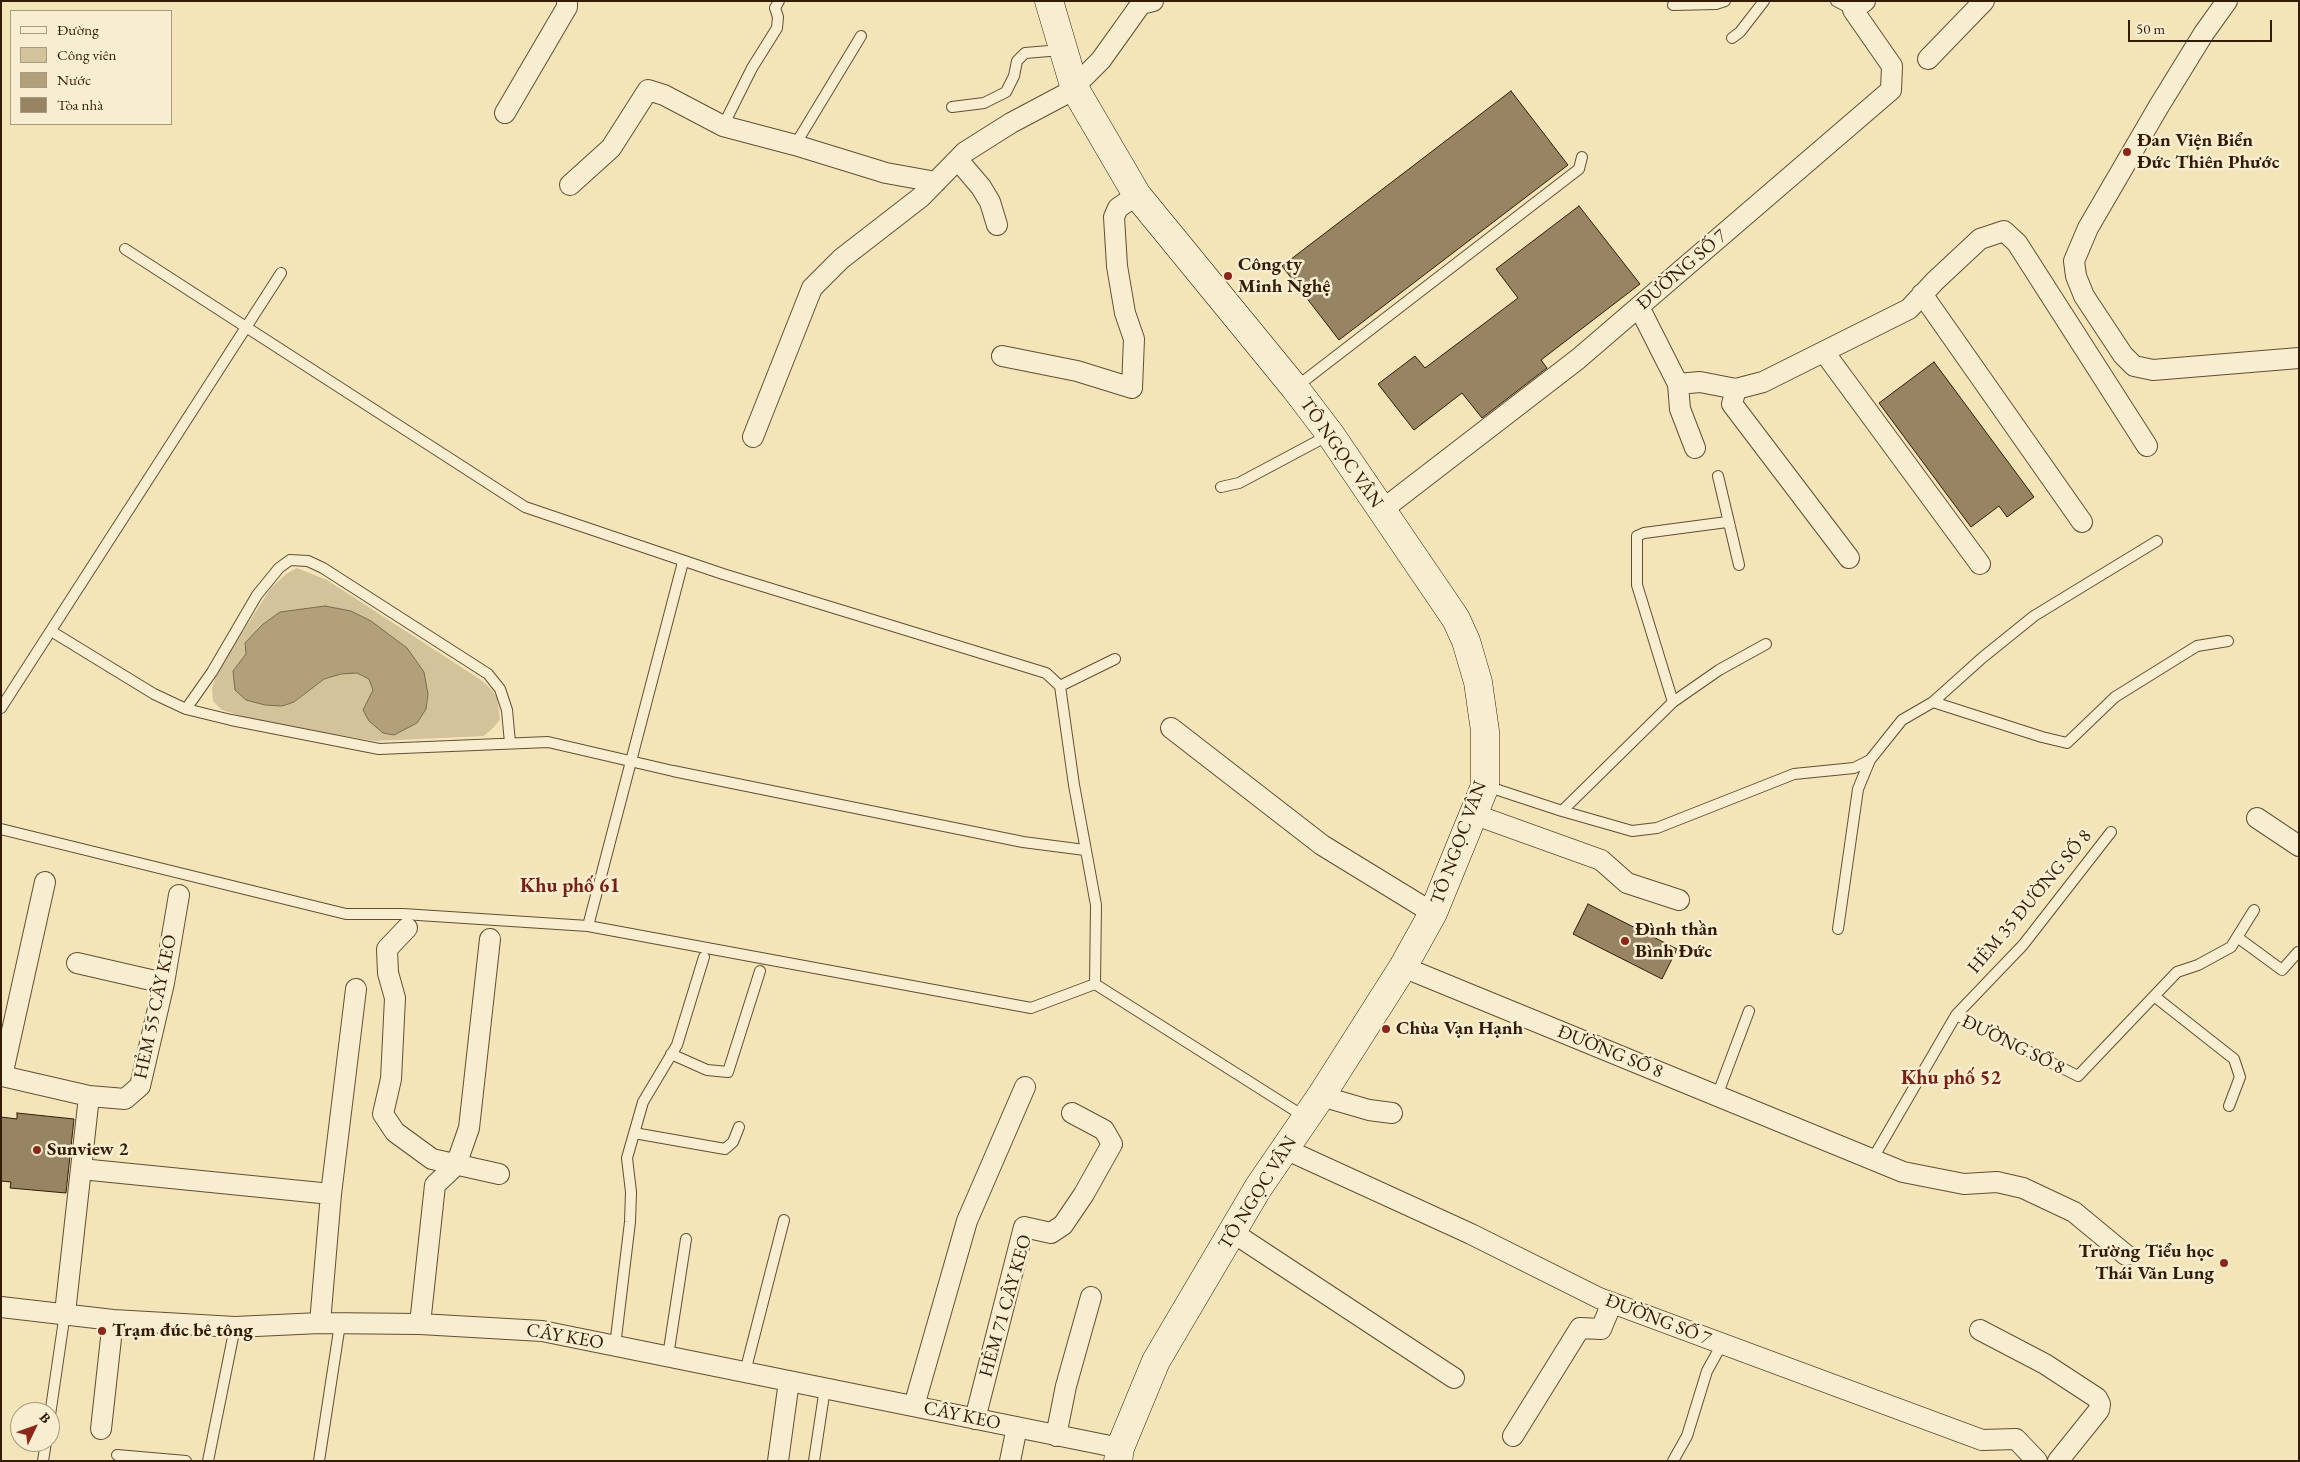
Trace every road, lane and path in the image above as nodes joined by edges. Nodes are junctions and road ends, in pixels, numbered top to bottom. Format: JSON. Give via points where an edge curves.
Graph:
{"nodes":[{"id":1,"x":567,"y":1,"type":"edge"},
{"id":2,"x":779,"y":1,"type":"edge"},
{"id":3,"x":1049,"y":1,"type":"edge"},
{"id":4,"x":1153,"y":1,"type":"edge"},
{"id":5,"x":1725,"y":1,"type":"edge"},
{"id":6,"x":1764,"y":1,"type":"edge"},
{"id":7,"x":1984,"y":1,"type":"edge"},
{"id":8,"x":2227,"y":1,"type":"edge"},
{"id":9,"x":1851,"y":4,"type":"edge"},
{"id":10,"x":1673,"y":5,"type":"dead end"},
{"id":11,"x":862,"y":36,"type":"dead end"},
{"id":12,"x":1732,"y":38,"type":"dead end"},
{"id":13,"x":1062,"y":50,"type":"junction"},
{"id":14,"x":1928,"y":59,"type":"dead end"},
{"id":15,"x":1074,"y":88,"type":"junction"},
{"id":16,"x":952,"y":107,"type":"dead end"},
{"id":17,"x":505,"y":113,"type":"dead end"},
{"id":18,"x":723,"y":126,"type":"junction"},
{"id":19,"x":795,"y":145,"type":"junction"},
{"id":20,"x":1582,"y":157,"type":"dead end"},
{"id":21,"x":958,"y":160,"type":"junction"},
{"id":22,"x":936,"y":182,"type":"junction"},
{"id":23,"x":570,"y":185,"type":"dead end"},
{"id":24,"x":1137,"y":195,"type":"junction"},
{"id":25,"x":997,"y":225,"type":"dead end"},
{"id":26,"x":125,"y":249,"type":"dead end"},
{"id":27,"x":281,"y":273,"type":"dead end"},
{"id":28,"x":1922,"y":294,"type":"junction"},
{"id":29,"x":1639,"y":307,"type":"junction"},
{"id":30,"x":245,"y":327,"type":"junction"},
{"id":31,"x":1824,"y":352,"type":"junction"},
{"id":32,"x":1002,"y":356,"type":"dead end"},
{"id":33,"x":2299,"y":358,"type":"edge"},
{"id":34,"x":1678,"y":384,"type":"junction"},
{"id":35,"x":1295,"y":388,"type":"junction"},
{"id":36,"x":1736,"y":389,"type":"junction"},
{"id":37,"x":1330,"y":434,"type":"junction"},
{"id":38,"x":753,"y":437,"type":"dead end"},
{"id":39,"x":2147,"y":446,"type":"dead end"},
{"id":40,"x":1695,"y":448,"type":"dead end"},
{"id":41,"x":1718,"y":476,"type":"dead end"},
{"id":42,"x":1221,"y":486,"type":"dead end"},
{"id":43,"x":1382,"y":510,"type":"junction"},
{"id":44,"x":1727,"y":522,"type":"junction"},
{"id":45,"x":2082,"y":522,"type":"dead end"},
{"id":46,"x":2157,"y":541,"type":"dead end"},
{"id":47,"x":1850,"y":558,"type":"dead end"},
{"id":48,"x":683,"y":562,"type":"junction"},
{"id":49,"x":1980,"y":564,"type":"dead end"},
{"id":50,"x":1738,"y":565,"type":"dead end"},
{"id":51,"x":51,"y":630,"type":"junction"},
{"id":52,"x":2228,"y":642,"type":"dead end"},
{"id":53,"x":1766,"y":644,"type":"dead end"},
{"id":54,"x":1115,"y":660,"type":"dead end"},
{"id":55,"x":1060,"y":686,"type":"junction"},
{"id":56,"x":1673,"y":702,"type":"junction"},
{"id":57,"x":1933,"y":702,"type":"junction"},
{"id":58,"x":1,"y":708,"type":"edge"},
{"id":59,"x":186,"y":709,"type":"junction"},
{"id":60,"x":1171,"y":728,"type":"dead end"},
{"id":61,"x":510,"y":743,"type":"junction"},
{"id":62,"x":630,"y":760,"type":"junction"},
{"id":63,"x":1870,"y":760,"type":"junction"},
{"id":64,"x":1484,"y":786,"type":"junction"},
{"id":65,"x":1562,"y":811,"type":"junction"},
{"id":66,"x":1473,"y":814,"type":"junction"},
{"id":67,"x":2257,"y":818,"type":"dead end"},
{"id":68,"x":1,"y":829,"type":"edge"},
{"id":69,"x":2111,"y":832,"type":"dead end"},
{"id":70,"x":2299,"y":846,"type":"edge"},
{"id":71,"x":1085,"y":850,"type":"junction"},
{"id":72,"x":45,"y":882,"type":"dead end"},
{"id":73,"x":179,"y":895,"type":"dead end"},
{"id":74,"x":1679,"y":900,"type":"dead end"},
{"id":75,"x":2254,"y":910,"type":"dead end"},
{"id":76,"x":1433,"y":913,"type":"junction"},
{"id":77,"x":588,"y":926,"type":"junction"},
{"id":78,"x":407,"y":928,"type":"dead end"},
{"id":79,"x":1838,"y":929,"type":"dead end"},
{"id":80,"x":2237,"y":937,"type":"junction"},
{"id":81,"x":490,"y":939,"type":"dead end"},
{"id":82,"x":2298,"y":952,"type":"edge"},
{"id":83,"x":704,"y":957,"type":"dead end"},
{"id":84,"x":77,"y":963,"type":"dead end"},
{"id":85,"x":1403,"y":967,"type":"junction"},
{"id":86,"x":760,"y":970,"type":"dead end"},
{"id":87,"x":164,"y":983,"type":"junction"},
{"id":88,"x":1095,"y":984,"type":"junction"},
{"id":89,"x":356,"y":990,"type":"dead end"},
{"id":90,"x":2154,"y":996,"type":"junction"},
{"id":91,"x":1749,"y":1011,"type":"dead end"},
{"id":92,"x":1956,"y":1015,"type":"junction"},
{"id":93,"x":671,"y":1054,"type":"junction"},
{"id":94,"x":2,"y":1076,"type":"edge"},
{"id":95,"x":1024,"y":1087,"type":"dead end"},
{"id":96,"x":89,"y":1096,"type":"junction"},
{"id":97,"x":1717,"y":1096,"type":"junction"},
{"id":98,"x":2229,"y":1106,"type":"dead end"},
{"id":99,"x":1314,"y":1107,"type":"junction"},
{"id":100,"x":1072,"y":1113,"type":"dead end"},
{"id":101,"x":1392,"y":1113,"type":"dead end"},
{"id":102,"x":739,"y":1127,"type":"dead end"},
{"id":103,"x":634,"y":1133,"type":"junction"},
{"id":104,"x":1285,"y":1149,"type":"junction"},
{"id":105,"x":1872,"y":1160,"type":"junction"},
{"id":106,"x":456,"y":1165,"type":"junction"},
{"id":107,"x":81,"y":1169,"type":"junction"},
{"id":108,"x":499,"y":1174,"type":"dead end"},
{"id":109,"x":331,"y":1194,"type":"junction"},
{"id":110,"x":784,"y":1220,"type":"dead end"},
{"id":111,"x":1232,"y":1232,"type":"junction"},
{"id":112,"x":686,"y":1239,"type":"dead end"},
{"id":113,"x":2126,"y":1255,"type":"dead end"},
{"id":114,"x":1091,"y":1297,"type":"dead end"},
{"id":115,"x":1612,"y":1303,"type":"junction"},
{"id":116,"x":1,"y":1307,"type":"edge"},
{"id":117,"x":65,"y":1313,"type":"junction"},
{"id":118,"x":113,"y":1320,"type":"junction"},
{"id":119,"x":330,"y":1324,"type":"junction"},
{"id":120,"x":420,"y":1324,"type":"junction"},
{"id":121,"x":236,"y":1328,"type":"junction"},
{"id":122,"x":1980,"y":1330,"type":"dead end"},
{"id":123,"x":1722,"y":1344,"type":"junction"},
{"id":124,"x":615,"y":1346,"type":"junction"},
{"id":125,"x":668,"y":1356,"type":"junction"},
{"id":126,"x":745,"y":1372,"type":"junction"},
{"id":127,"x":1454,"y":1378,"type":"dead end"},
{"id":128,"x":788,"y":1381,"type":"junction"},
{"id":129,"x":825,"y":1388,"type":"junction"},
{"id":130,"x":52,"y":1402,"type":"edge"},
{"id":131,"x":914,"y":1406,"type":"junction"},
{"id":132,"x":975,"y":1419,"type":"junction"},
{"id":133,"x":1017,"y":1428,"type":"junction"},
{"id":134,"x":101,"y":1429,"type":"dead end"},
{"id":135,"x":1056,"y":1436,"type":"junction"},
{"id":136,"x":1514,"y":1436,"type":"dead end"},
{"id":137,"x":117,"y":1455,"type":"dead end"},
{"id":138,"x":1119,"y":1455,"type":"edge"},
{"id":139,"x":186,"y":1461,"type":"edge"},
{"id":140,"x":208,"y":1461,"type":"edge"},
{"id":141,"x":319,"y":1461,"type":"edge"},
{"id":142,"x":778,"y":1461,"type":"edge"},
{"id":143,"x":814,"y":1461,"type":"edge"},
{"id":144,"x":1010,"y":1461,"type":"edge"},
{"id":145,"x":1673,"y":1461,"type":"edge"},
{"id":146,"x":2037,"y":1461,"type":"edge"},
{"id":147,"x":2058,"y":1461,"type":"edge"}],
"edges":[{"from":1,"to":17,"type":"street","via":[[567,7]]},
{"from":2,"to":18,"type":"lane","via":[[775,8],[777,28],[752,68]]},
{"from":3,"to":13,"type":"main road","name":"TÔ NGỌC VÂN"},
{"from":4,"to":15,"type":"street","via":[[1141,4],[1101,60]]},
{"from":5,"to":10,"type":"lane"},
{"from":6,"to":12,"type":"lane"},
{"from":7,"to":14,"type":"street"},
{"from":8,"to":33,"type":"street","via":[[2159,106],[2088,228],[2074,261],[2076,276],[2084,296],[2123,355],[2134,366],[2154,370]]},
{"from":9,"to":29,"type":"street","name":"ĐƯỜNG SỐ 7","via":[[1892,66],[1891,90]]},
{"from":11,"to":19,"type":"lane"},
{"from":13,"to":15,"type":"main road","name":"TÔ NGỌC VÂN"},
{"from":13,"to":16,"type":"lane","via":[[1025,53],[1017,61],[1006,92],[984,103]]},
{"from":15,"to":21,"type":"street","via":[[1011,123]]},
{"from":15,"to":24,"type":"main road","name":"TÔ NGỌC VÂN"},
{"from":18,"to":19,"type":"street"},
{"from":18,"to":23,"type":"street","via":[[664,94],[648,90],[611,148]]},
{"from":19,"to":22,"type":"street","via":[[886,173]]},
{"from":20,"to":35,"type":"lane","via":[[1579,169]]},
{"from":21,"to":22,"type":"street"},
{"from":21,"to":25,"type":"street","via":[[990,202]]},
{"from":22,"to":38,"type":"street","via":[[841,259],[812,288]]},
{"from":24,"to":32,"type":"street","via":[[1118,208],[1114,217],[1117,266],[1125,313],[1134,339],[1132,388],[1077,371]]},
{"from":24,"to":35,"type":"main road","name":"TÔ NGỌC VÂN"},
{"from":26,"to":30,"type":"lane"},
{"from":27,"to":30,"type":"lane"},
{"from":28,"to":31,"type":"street","via":[[1909,309]]},
{"from":28,"to":39,"type":"street","via":[[1980,239],[2004,231],[2017,243]]},
{"from":28,"to":45,"type":"street"},
{"from":29,"to":34,"type":"street"},
{"from":29,"to":43,"type":"street","name":"ĐƯỜNG SỐ 7","via":[[1578,359]]},
{"from":30,"to":48,"type":"lane","via":[[525,507]]},
{"from":30,"to":51,"type":"lane"},
{"from":31,"to":36,"type":"street","via":[[1763,382]]},
{"from":31,"to":49,"type":"street"},
{"from":34,"to":36,"type":"street","via":[[1700,382]]},
{"from":34,"to":40,"type":"street","via":[[1680,409]]},
{"from":35,"to":37,"type":"main road","name":"TÔ NGỌC VÂN"},
{"from":36,"to":47,"type":"street","via":[[1732,404]]},
{"from":37,"to":42,"type":"lane","via":[[1239,483]]},
{"from":37,"to":43,"type":"main road","name":"TÔ NGỌC VÂN"},
{"from":41,"to":44,"type":"lane"},
{"from":43,"to":64,"type":"main road","name":"TÔ NGỌC VÂN","via":[[1456,619],[1466,641],[1478,682],[1486,731]]},
{"from":44,"to":50,"type":"lane"},
{"from":44,"to":56,"type":"lane","via":[[1637,536],[1637,585]]},
{"from":46,"to":57,"type":"lane","via":[[2034,616]]},
{"from":48,"to":55,"type":"lane","via":[[1028,666],[1046,673]]},
{"from":48,"to":62,"type":"lane"},
{"from":51,"to":58,"type":"lane"},
{"from":51,"to":59,"type":"lane","via":[[154,694]]},
{"from":52,"to":57,"type":"lane","via":[[2197,646],[2115,697],[2067,743]]},
{"from":53,"to":56,"type":"lane","via":[[1719,670]]},
{"from":54,"to":55,"type":"lane"},
{"from":55,"to":71,"type":"lane"},
{"from":56,"to":65,"type":"lane"},
{"from":57,"to":63,"type":"lane","via":[[1902,720]]},
{"from":59,"to":61,"type":"lane","via":[[379,749]]},
{"from":59,"to":61,"type":"lane","via":[[258,595],[279,568],[290,560],[323,568],[488,674],[500,689],[507,710]]},
{"from":60,"to":76,"type":"street","via":[[1322,845]]},
{"from":61,"to":62,"type":"lane","via":[[548,742]]},
{"from":62,"to":71,"type":"lane","via":[[1023,842]]},
{"from":62,"to":77,"type":"lane"},
{"from":63,"to":65,"type":"lane","via":[[1854,768],[1794,774],[1657,828],[1632,831]]},
{"from":63,"to":79,"type":"lane","via":[[1858,789]]},
{"from":64,"to":65,"type":"lane"},
{"from":64,"to":66,"type":"main road","name":"TÔ NGỌC VÂN"},
{"from":66,"to":74,"type":"street","via":[[1601,860],[1626,883]]},
{"from":66,"to":76,"type":"main road","name":"TÔ NGỌC VÂN"},
{"from":67,"to":70,"type":"street"},
{"from":68,"to":77,"type":"lane","via":[[346,914],[403,914]]},
{"from":69,"to":92,"type":"lane","name":"HẺM 35 ĐƯỜNG SỐ 8","via":[[2023,944]]},
{"from":71,"to":88,"type":"lane","via":[[1096,905]]},
{"from":72,"to":94,"type":"street"},
{"from":73,"to":87,"type":"street","name":"HẺM 55 CÂY KEO"},
{"from":75,"to":80,"type":"lane","name":"ĐƯỜNG SỐ 8"},
{"from":76,"to":85,"type":"main road","name":"TÔ NGỌC VÂN"},
{"from":77,"to":88,"type":"lane","via":[[1031,1008]]},
{"from":78,"to":106,"type":"street","via":[[387,949],[388,973],[395,998],[391,1079],[383,1114],[395,1132],[409,1144],[432,1158]]},
{"from":80,"to":82,"type":"lane","via":[[2282,970]]},
{"from":80,"to":90,"type":"lane","name":"ĐƯỜNG SỐ 8","via":[[2231,947],[2177,972]]},
{"from":81,"to":106,"type":"street","via":[[469,1128]]},
{"from":83,"to":93,"type":"lane","via":[[677,1045]]},
{"from":84,"to":87,"type":"street"},
{"from":85,"to":97,"type":"street","name":"ĐƯỜNG SỐ 8"},
{"from":85,"to":99,"type":"main road","name":"TÔ NGỌC VÂN"},
{"from":86,"to":93,"type":"lane","via":[[728,1072],[707,1070]]},
{"from":87,"to":96,"type":"street","name":"HẺM 55 CÂY KEO","via":[[140,1086],[125,1099]]},
{"from":88,"to":99,"type":"lane"},
{"from":89,"to":109,"type":"street"},
{"from":90,"to":92,"type":"lane","name":"ĐƯỜNG SỐ 8","via":[[2078,1076]]},
{"from":90,"to":98,"type":"lane","via":[[2234,1060],[2240,1077]]},
{"from":91,"to":97,"type":"lane"},
{"from":92,"to":105,"type":"lane","name":"ĐƯỜNG SỐ 8"},
{"from":93,"to":103,"type":"lane","via":[[643,1102]]},
{"from":94,"to":96,"type":"street","name":"HẺM 55 CÂY KEO"},
{"from":95,"to":131,"type":"street","via":[[967,1221]]},
{"from":96,"to":107,"type":"street"},
{"from":97,"to":105,"type":"street","name":"ĐƯỜNG SỐ 8"},
{"from":99,"to":101,"type":"street"},
{"from":99,"to":104,"type":"main road","name":"TÔ NGỌC VÂN"},
{"from":100,"to":132,"type":"street","name":"HẺM 71 CÂY KEO","via":[[1104,1130],[1112,1144],[1063,1224],[1051,1233],[1024,1228]]},
{"from":102,"to":103,"type":"lane","via":[[734,1142],[725,1149]]},
{"from":103,"to":124,"type":"lane","via":[[627,1158],[630,1222]]},
{"from":104,"to":111,"type":"main road","name":"TÔ NGỌC VÂN"},
{"from":104,"to":115,"type":"street","name":"ĐƯỜNG SỐ 7"},
{"from":105,"to":113,"type":"street","name":"ĐƯỜNG SỐ 8","via":[[1903,1172],[1964,1184],[1996,1182],[2023,1188],[2074,1212]]},
{"from":106,"to":108,"type":"street"},
{"from":106,"to":120,"type":"street","via":[[435,1185]]},
{"from":107,"to":109,"type":"street"},
{"from":107,"to":117,"type":"street"},
{"from":109,"to":119,"type":"street"},
{"from":110,"to":126,"type":"lane"},
{"from":111,"to":127,"type":"street"},
{"from":111,"to":138,"type":"main road","name":"TÔ NGỌC VÂN","via":[[1156,1361]]},
{"from":112,"to":125,"type":"lane"},
{"from":114,"to":135,"type":"street","via":[[1066,1386]]},
{"from":115,"to":123,"type":"street","name":"ĐƯỜNG SỐ 7"},
{"from":115,"to":136,"type":"street","via":[[1601,1329],[1580,1328]]},
{"from":116,"to":117,"type":"street","name":"CÂY KEO"},
{"from":117,"to":118,"type":"street","name":"CÂY KEO"},
{"from":117,"to":130,"type":"lane"},
{"from":118,"to":121,"type":"street","name":"CÂY KEO"},
{"from":118,"to":134,"type":"street"},
{"from":119,"to":120,"type":"street","name":"CÂY KEO"},
{"from":119,"to":121,"type":"street","name":"CÂY KEO"},
{"from":119,"to":141,"type":"lane"},
{"from":120,"to":124,"type":"street","name":"CÂY KEO","via":[[542,1330]]},
{"from":121,"to":140,"type":"lane"},
{"from":122,"to":147,"type":"street","via":[[2045,1364],[2097,1398],[2099,1410]]},
{"from":123,"to":145,"type":"lane","via":[[1707,1371],[1687,1436]]},
{"from":123,"to":146,"type":"street","name":"ĐƯỜNG SỐ 7","via":[[1982,1440],[2016,1439]]},
{"from":124,"to":125,"type":"street","name":"CÂY KEO"},
{"from":125,"to":126,"type":"street","name":"CÂY KEO"},
{"from":126,"to":128,"type":"street","name":"CÂY KEO"},
{"from":128,"to":129,"type":"street","name":"CÂY KEO"},
{"from":128,"to":142,"type":"street"},
{"from":129,"to":131,"type":"street","name":"CÂY KEO"},
{"from":129,"to":143,"type":"lane"},
{"from":131,"to":132,"type":"street","name":"CÂY KEO"},
{"from":132,"to":133,"type":"street","name":"CÂY KEO"},
{"from":133,"to":135,"type":"street","name":"CÂY KEO"},
{"from":133,"to":144,"type":"street"},
{"from":135,"to":138,"type":"street","name":"CÂY KEO"},
{"from":137,"to":139,"type":"lane"}]}
